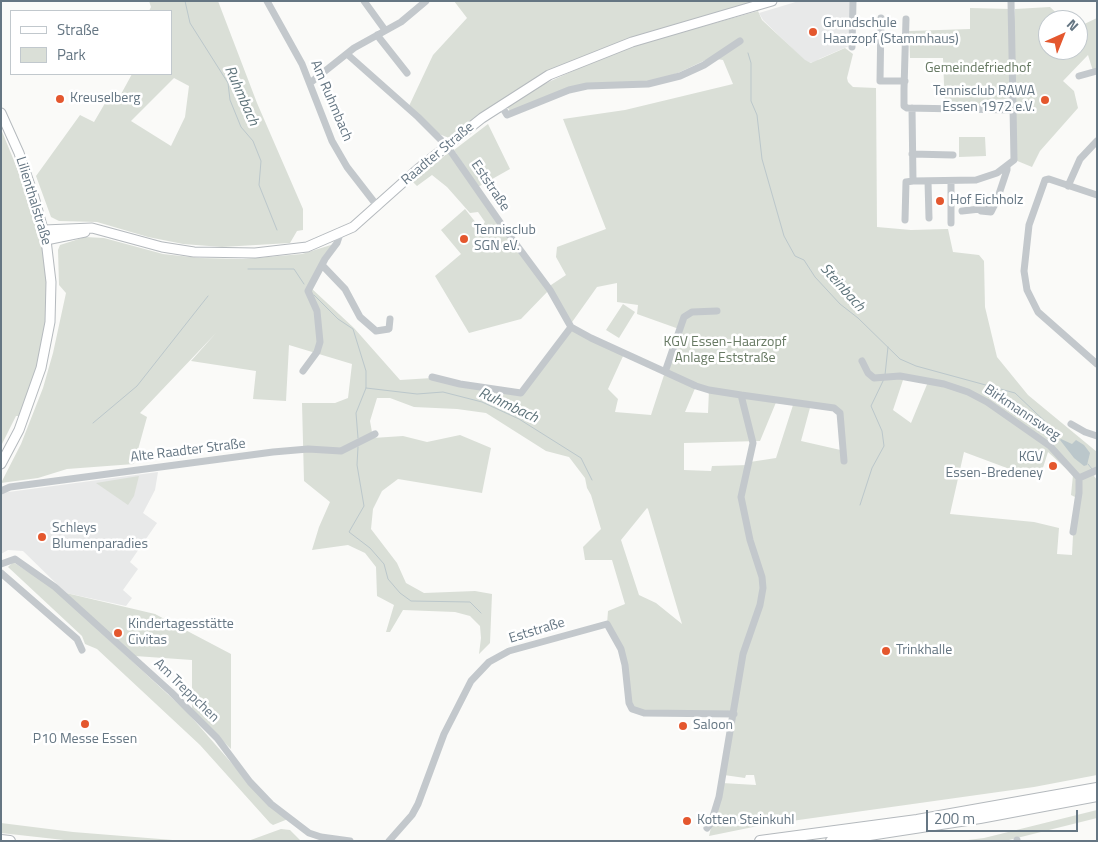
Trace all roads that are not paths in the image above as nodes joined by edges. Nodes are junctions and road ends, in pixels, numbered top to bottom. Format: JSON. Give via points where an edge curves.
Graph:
{"nodes":[{"id":1,"x":267,"y":1,"type":"edge"},
{"id":2,"x":364,"y":1,"type":"edge"},
{"id":3,"x":426,"y":1,"type":"edge"},
{"id":4,"x":772,"y":1,"type":"edge"},
{"id":5,"x":853,"y":1,"type":"edge"},
{"id":6,"x":1011,"y":1,"type":"edge"},
{"id":7,"x":881,"y":18,"type":"dead end"},
{"id":8,"x":906,"y":19,"type":"dead end"},
{"id":9,"x":385,"y":30,"type":"junction"},
{"id":10,"x":377,"y":35,"type":"junction"},
{"id":11,"x":740,"y":41,"type":"dead end"},
{"id":12,"x":852,"y":47,"type":"dead end"},
{"id":13,"x":347,"y":54,"type":"junction"},
{"id":14,"x":1097,"y":71,"type":"edge"},
{"id":15,"x":407,"y":73,"type":"dead end"},
{"id":16,"x":1079,"y":76,"type":"dead end"},
{"id":17,"x":905,"y":81,"type":"junction"},
{"id":18,"x":310,"y":83,"type":"junction"},
{"id":19,"x":501,"y":105,"type":"junction"},
{"id":20,"x":912,"y":108,"type":"junction"},
{"id":21,"x":1013,"y":110,"type":"junction"},
{"id":22,"x":1,"y":112,"type":"edge"},
{"id":23,"x":1097,"y":141,"type":"edge"},
{"id":24,"x":447,"y":146,"type":"junction"},
{"id":25,"x":912,"y":154,"type":"junction"},
{"id":26,"x":954,"y":155,"type":"dead end"},
{"id":27,"x":1007,"y":167,"type":"junction"},
{"id":28,"x":913,"y":181,"type":"junction"},
{"id":29,"x":928,"y":181,"type":"junction"},
{"id":30,"x":951,"y":181,"type":"junction"},
{"id":31,"x":1068,"y":186,"type":"junction"},
{"id":32,"x":1097,"y":195,"type":"edge"},
{"id":33,"x":378,"y":207,"type":"junction"},
{"id":34,"x":962,"y":210,"type":"dead end"},
{"id":35,"x":928,"y":218,"type":"dead end"},
{"id":36,"x":905,"y":220,"type":"dead end"},
{"id":37,"x":951,"y":224,"type":"dead end"},
{"id":38,"x":44,"y":230,"type":"junction"},
{"id":39,"x":102,"y":231,"type":"junction"},
{"id":40,"x":340,"y":234,"type":"junction"},
{"id":41,"x":46,"y":240,"type":"junction"},
{"id":42,"x":323,"y":266,"type":"junction"},
{"id":43,"x":717,"y":311,"type":"dead end"},
{"id":44,"x":390,"y":319,"type":"dead end"},
{"id":45,"x":571,"y":327,"type":"junction"},
{"id":46,"x":862,"y":361,"type":"dead end"},
{"id":47,"x":1097,"y":364,"type":"edge"},
{"id":48,"x":303,"y":371,"type":"dead end"},
{"id":49,"x":665,"y":372,"type":"junction"},
{"id":50,"x":432,"y":377,"type":"dead end"},
{"id":51,"x":741,"y":395,"type":"junction"},
{"id":52,"x":1072,"y":424,"type":"dead end"},
{"id":53,"x":375,"y":434,"type":"dead end"},
{"id":54,"x":1097,"y":436,"type":"edge"},
{"id":55,"x":844,"y":461,"type":"dead end"},
{"id":56,"x":1,"y":464,"type":"edge"},
{"id":57,"x":1097,"y":470,"type":"edge"},
{"id":58,"x":1079,"y":478,"type":"junction"},
{"id":59,"x":1,"y":492,"type":"edge"},
{"id":60,"x":1073,"y":532,"type":"dead end"},
{"id":61,"x":1,"y":564,"type":"edge"},
{"id":62,"x":1,"y":573,"type":"edge"},
{"id":63,"x":82,"y":650,"type":"dead end"},
{"id":64,"x":734,"y":714,"type":"junction"},
{"id":65,"x":1097,"y":788,"type":"edge"},
{"id":66,"x":1097,"y":796,"type":"edge"},
{"id":67,"x":707,"y":828,"type":"dead end"},
{"id":68,"x":1,"y":840,"type":"edge"},
{"id":69,"x":10,"y":841,"type":"edge"},
{"id":70,"x":350,"y":841,"type":"edge"},
{"id":71,"x":389,"y":841,"type":"edge"},
{"id":72,"x":760,"y":841,"type":"edge"},
{"id":73,"x":831,"y":841,"type":"edge"}],
"edges":[{"from":1,"to":18,"type":"street","name":"Am Ruhmbach"},
{"from":2,"to":9,"type":"street"},
{"from":3,"to":9,"type":"street","via":[[407,19]]},
{"from":4,"to":19,"type":"main road","name":"Raadter Straße","via":[[597,54],[549,75]]},
{"from":5,"to":12,"type":"street"},
{"from":6,"to":21,"type":"street"},
{"from":7,"to":17,"type":"street","via":[[880,81]]},
{"from":8,"to":17,"type":"street"},
{"from":9,"to":10,"type":"street"},
{"from":10,"to":13,"type":"street"},
{"from":10,"to":15,"type":"street"},
{"from":11,"to":19,"type":"street","via":[[704,65],[680,76],[648,84],[587,86],[569,90],[507,115]]},
{"from":13,"to":18,"type":"street"},
{"from":13,"to":24,"type":"street","name":"Eststraße"},
{"from":14,"to":16,"type":"street"},
{"from":17,"to":20,"type":"street","via":[[904,106]]},
{"from":18,"to":33,"type":"street","name":"Am Ruhmbach","via":[[332,142]]},
{"from":19,"to":24,"type":"main road","name":"Raadter Straße"},
{"from":20,"to":21,"type":"street"},
{"from":20,"to":25,"type":"street"},
{"from":21,"to":27,"type":"street","via":[[1014,160]]},
{"from":22,"to":38,"type":"main road","name":"Lilienthalstraße","via":[[19,153]]},
{"from":23,"to":31,"type":"street","via":[[1080,159]]},
{"from":24,"to":33,"type":"main road","name":"Raadter Straße"},
{"from":24,"to":45,"type":"street","name":"Eststraße","via":[[550,290]]},
{"from":25,"to":26,"type":"street"},
{"from":25,"to":28,"type":"street"},
{"from":27,"to":30,"type":"street","via":[[986,178]]},
{"from":27,"to":34,"type":"street","via":[[991,212]]},
{"from":28,"to":29,"type":"street"},
{"from":28,"to":36,"type":"street","via":[[906,182]]},
{"from":29,"to":30,"type":"street"},
{"from":29,"to":35,"type":"street"},
{"from":30,"to":37,"type":"street"},
{"from":31,"to":32,"type":"street"},
{"from":31,"to":47,"type":"street","via":[[1047,179],[1041,188],[1029,225],[1024,264],[1027,290],[1045,320]]},
{"from":33,"to":40,"type":"main road","name":"Raadter Straße"},
{"from":38,"to":39,"type":"main road","name":"Raadter Straße","via":[[92,228]]},
{"from":38,"to":41,"type":"main road","name":"Lilienthalstraße"},
{"from":39,"to":40,"type":"main road","name":"Raadter Straße","via":[[162,247],[222,253],[297,249]]},
{"from":39,"to":41,"type":"main road","name":"Raadter Straße"},
{"from":40,"to":42,"type":"street"},
{"from":41,"to":56,"type":"main road","name":"Lilienthalstraße","via":[[51,282],[48,338],[29,403]]},
{"from":42,"to":44,"type":"street","via":[[345,289],[360,317],[376,331],[389,329]]},
{"from":42,"to":48,"type":"street","via":[[308,291],[317,311],[320,342]]},
{"from":43,"to":49,"type":"street","via":[[692,312],[684,317]]},
{"from":45,"to":49,"type":"street"},
{"from":45,"to":50,"type":"street","via":[[521,394]]},
{"from":46,"to":58,"type":"street","name":"Birkmannsweg","via":[[874,378],[905,376],[944,384],[987,402],[1050,446]]},
{"from":49,"to":51,"type":"street","via":[[709,390]]},
{"from":51,"to":55,"type":"street","via":[[834,408],[840,413]]},
{"from":51,"to":64,"type":"street","via":[[753,443],[741,497],[763,588],[743,654]]},
{"from":52,"to":54,"type":"street","name":"Birkmannsweg"},
{"from":53,"to":59,"type":"street","name":"Alte Raadter Straße","via":[[341,451],[308,448],[273,452],[10,488]]},
{"from":57,"to":58,"type":"street"},
{"from":58,"to":60,"type":"street"},
{"from":61,"to":70,"type":"street","name":"Am Treppchen","via":[[15,558],[55,588],[171,692],[217,738],[271,804],[309,833],[320,838]]},
{"from":62,"to":63,"type":"street","via":[[78,639]]},
{"from":64,"to":67,"type":"street","via":[[719,797]]},
{"from":64,"to":71,"type":"street","name":"Eststraße","via":[[644,714],[632,709],[628,703],[621,649],[607,624],[509,651],[488,662],[471,681],[444,734],[418,804]]},
{"from":65,"to":72,"type":"highway","via":[[917,820]]},
{"from":66,"to":73,"type":"highway"},
{"from":68,"to":69,"type":"highway"}]}
